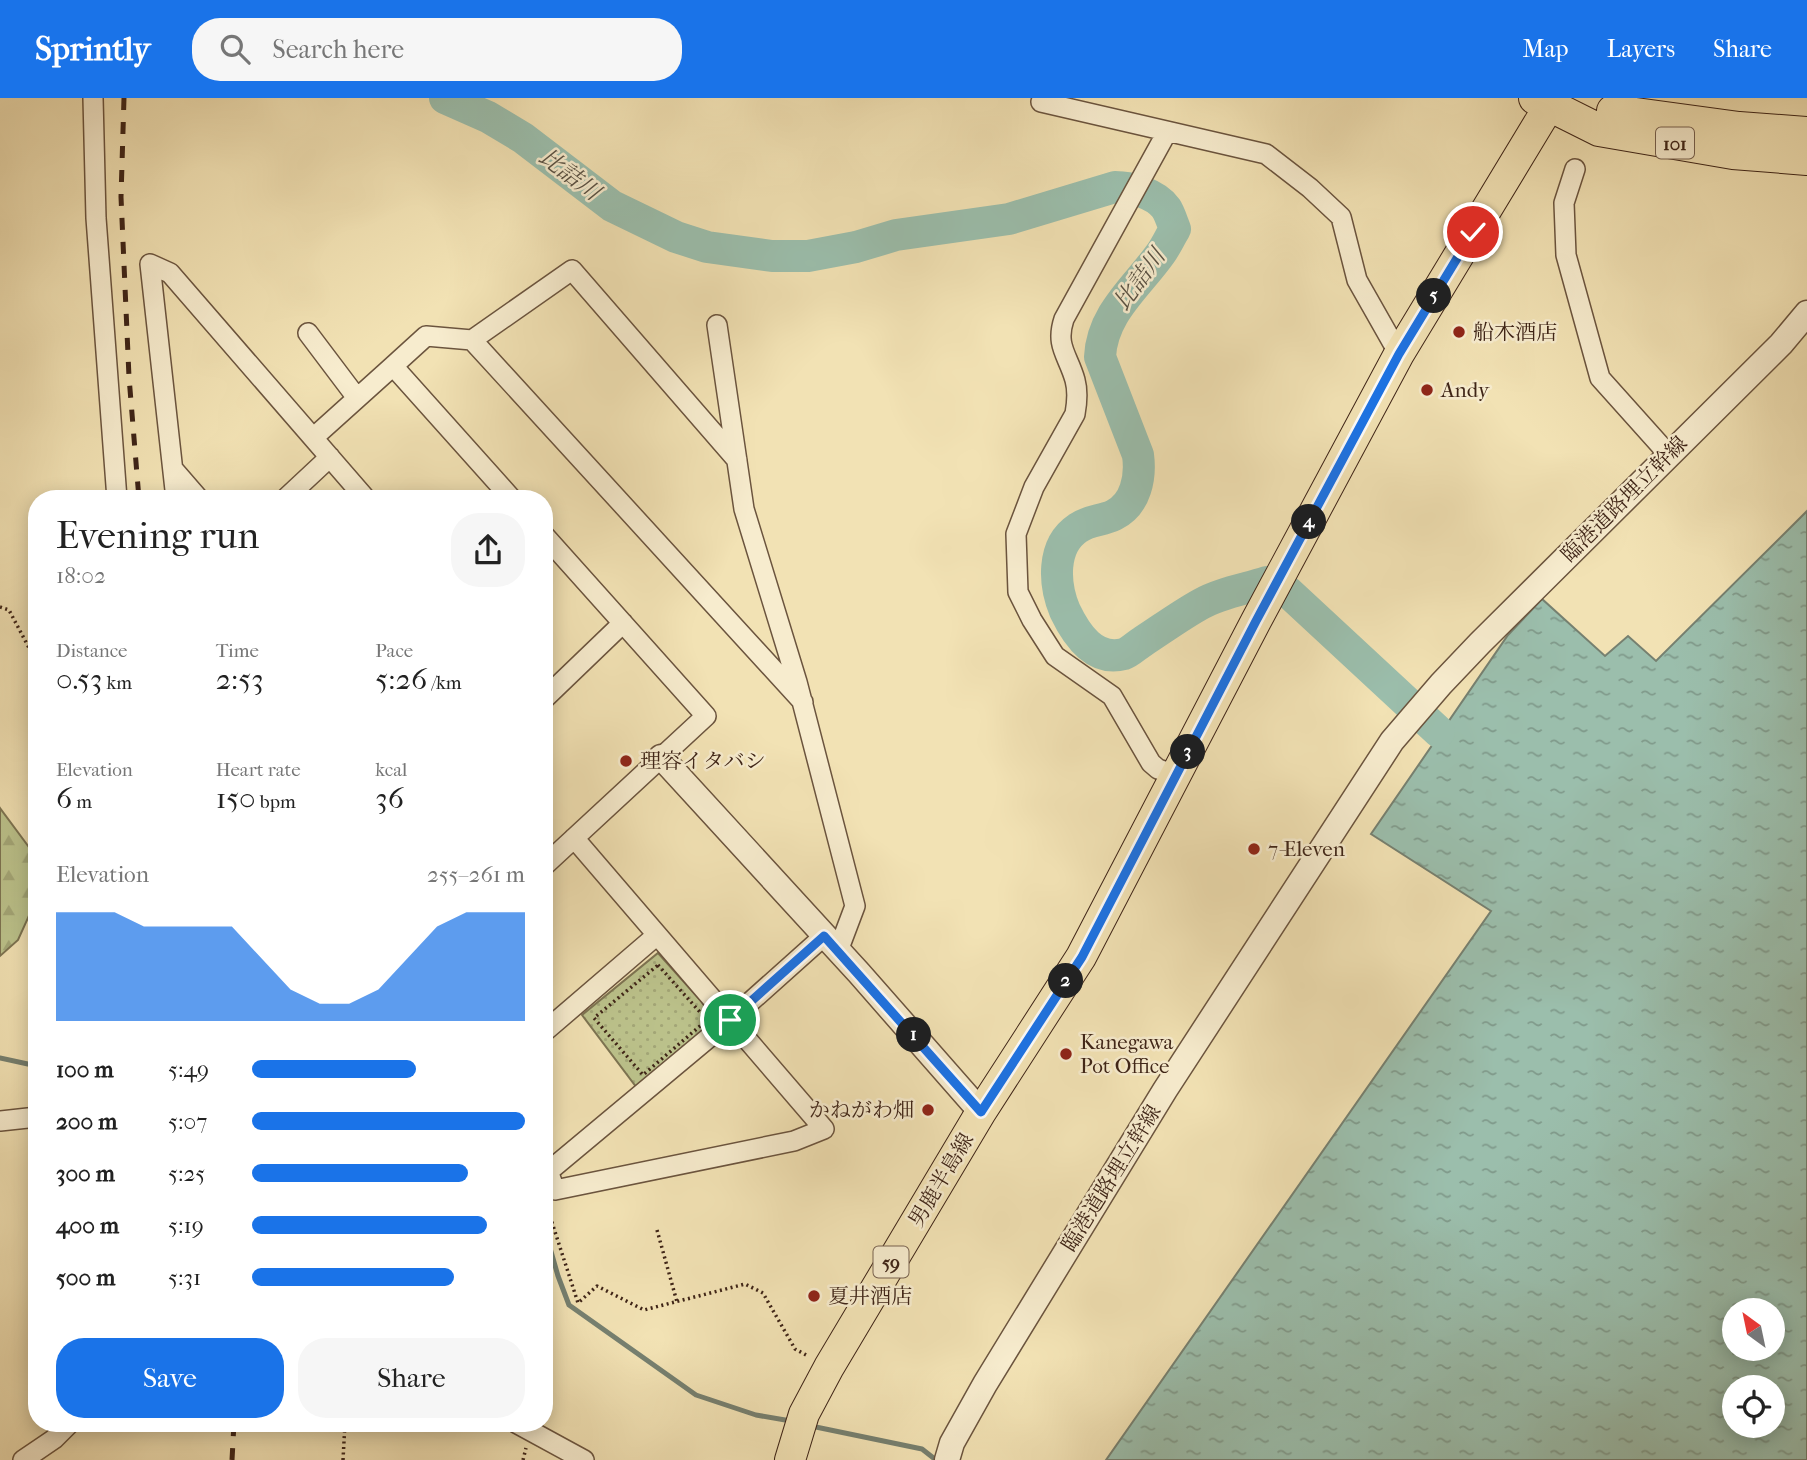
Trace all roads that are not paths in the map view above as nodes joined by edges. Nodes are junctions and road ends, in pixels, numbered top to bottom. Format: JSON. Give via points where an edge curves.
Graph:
{"nodes":[{"id":1,"x":93,"y":98,"type":"edge"},
{"id":2,"x":1546,"y":99,"type":"edge"},
{"id":3,"x":1041,"y":102,"type":"dead end"},
{"id":4,"x":1073,"y":104,"type":"edge"},
{"id":5,"x":1167,"y":132,"type":"junction"},
{"id":6,"x":1807,"y":133,"type":"edge"},
{"id":7,"x":1807,"y":159,"type":"edge"},
{"id":8,"x":1574,"y":169,"type":"dead end"},
{"id":9,"x":1807,"y":313,"type":"edge"},
{"id":10,"x":717,"y":325,"type":"dead end"},
{"id":11,"x":308,"y":333,"type":"dead end"},
{"id":12,"x":472,"y":340,"type":"junction"},
{"id":13,"x":1399,"y":354,"type":"junction"},
{"id":14,"x":393,"y":366,"type":"junction"},
{"id":15,"x":357,"y":398,"type":"junction"},
{"id":16,"x":313,"y":438,"type":"junction"},
{"id":17,"x":1669,"y":455,"type":"junction"},
{"id":18,"x":330,"y":457,"type":"junction"},
{"id":19,"x":737,"y":460,"type":"junction"},
{"id":20,"x":173,"y":469,"type":"junction"},
{"id":21,"x":116,"y":490,"type":"edge"},
{"id":22,"x":175,"y":490,"type":"edge"},
{"id":23,"x":191,"y":490,"type":"edge"},
{"id":24,"x":295,"y":490,"type":"edge"},
{"id":25,"x":358,"y":490,"type":"edge"},
{"id":26,"x":504,"y":490,"type":"edge"},
{"id":27,"x":553,"y":545,"type":"edge"},
{"id":28,"x":623,"y":623,"type":"junction"},
{"id":29,"x":553,"y":690,"type":"edge"},
{"id":30,"x":803,"y":702,"type":"junction"},
{"id":31,"x":661,"y":757,"type":"junction"},
{"id":32,"x":1176,"y":775,"type":"junction"},
{"id":33,"x":574,"y":838,"type":"junction"},
{"id":34,"x":553,"y":858,"type":"edge"},
{"id":35,"x":657,"y":935,"type":"junction"},
{"id":36,"x":831,"y":944,"type":"junction"},
{"id":37,"x":730,"y":1020,"type":"junction"},
{"id":38,"x":553,"y":1024,"type":"edge"},
{"id":39,"x":981,"y":1112,"type":"junction"},
{"id":40,"x":28,"y":1118,"type":"edge"},
{"id":41,"x":0,"y":1121,"type":"edge"},
{"id":42,"x":553,"y":1160,"type":"edge"},
{"id":43,"x":553,"y":1185,"type":"edge"},
{"id":44,"x":61,"y":1432,"type":"edge"},
{"id":45,"x":533,"y":1432,"type":"edge"},
{"id":46,"x":797,"y":1436,"type":"edge"},
{"id":47,"x":950,"y":1451,"type":"edge"},
{"id":48,"x":23,"y":1460,"type":"edge"},
{"id":49,"x":584,"y":1460,"type":"edge"}],
"edges":[{"from":1,"to":21,"type":"street","via":[[96,218]]},
{"from":2,"to":6,"type":"highway","number":"101","via":[[1739,128]]},
{"from":2,"to":7,"type":"highway","number":"101","via":[[1600,130],[1733,153]]},
{"from":2,"to":13,"type":"main road","name":"男鹿半島線","number":"59"},
{"from":3,"to":4,"type":"street"},
{"from":4,"to":5,"type":"street"},
{"from":5,"to":13,"type":"street","via":[[1266,154],[1330,205],[1341,217],[1357,280]]},
{"from":5,"to":32,"type":"street","via":[[1064,319],[1060,343],[1076,382],[1075,414],[1034,487],[1016,534],[1018,593],[1055,656],[1112,696],[1151,763]]},
{"from":8,"to":17,"type":"street","via":[[1564,203],[1566,255],[1600,378]]},
{"from":9,"to":17,"type":"street","name":"臨港道路埋立幹線"},
{"from":10,"to":19,"type":"street"},
{"from":11,"to":15,"type":"street"},
{"from":12,"to":14,"type":"street","via":[[426,336]]},
{"from":12,"to":19,"type":"street","via":[[572,270]]},
{"from":12,"to":30,"type":"street"},
{"from":13,"to":32,"type":"main road","name":"男鹿半島線","number":"59"},
{"from":14,"to":15,"type":"street"},
{"from":14,"to":26,"type":"street"},
{"from":15,"to":16,"type":"street"},
{"from":16,"to":18,"type":"street"},
{"from":16,"to":20,"type":"street","via":[[170,273],[150,264]]},
{"from":17,"to":47,"type":"street","name":"臨港道路埋立幹線","via":[[1441,684],[1392,741],[1165,1090],[985,1384]]},
{"from":18,"to":24,"type":"street"},
{"from":18,"to":25,"type":"street"},
{"from":19,"to":30,"type":"street","via":[[744,509]]},
{"from":20,"to":22,"type":"street"},
{"from":20,"to":23,"type":"street"},
{"from":27,"to":28,"type":"street"},
{"from":28,"to":29,"type":"street"},
{"from":28,"to":31,"type":"street","via":[[706,716]]},
{"from":30,"to":36,"type":"street","via":[[855,906]]},
{"from":31,"to":33,"type":"street"},
{"from":31,"to":36,"type":"street"},
{"from":32,"to":39,"type":"main road","name":"男鹿半島線","number":"59","via":[[1082,957]]},
{"from":33,"to":34,"type":"street"},
{"from":33,"to":35,"type":"street"},
{"from":35,"to":37,"type":"street"},
{"from":35,"to":38,"type":"street"},
{"from":36,"to":37,"type":"street"},
{"from":36,"to":39,"type":"street"},
{"from":37,"to":42,"type":"street"},
{"from":37,"to":43,"type":"street","via":[[824,1129],[794,1140],[555,1190]]},
{"from":39,"to":46,"type":"main road","name":"男鹿半島線","number":"59","via":[[829,1367]]},
{"from":40,"to":41,"type":"street"},
{"from":44,"to":48,"type":"street"},
{"from":45,"to":49,"type":"street"}]}
